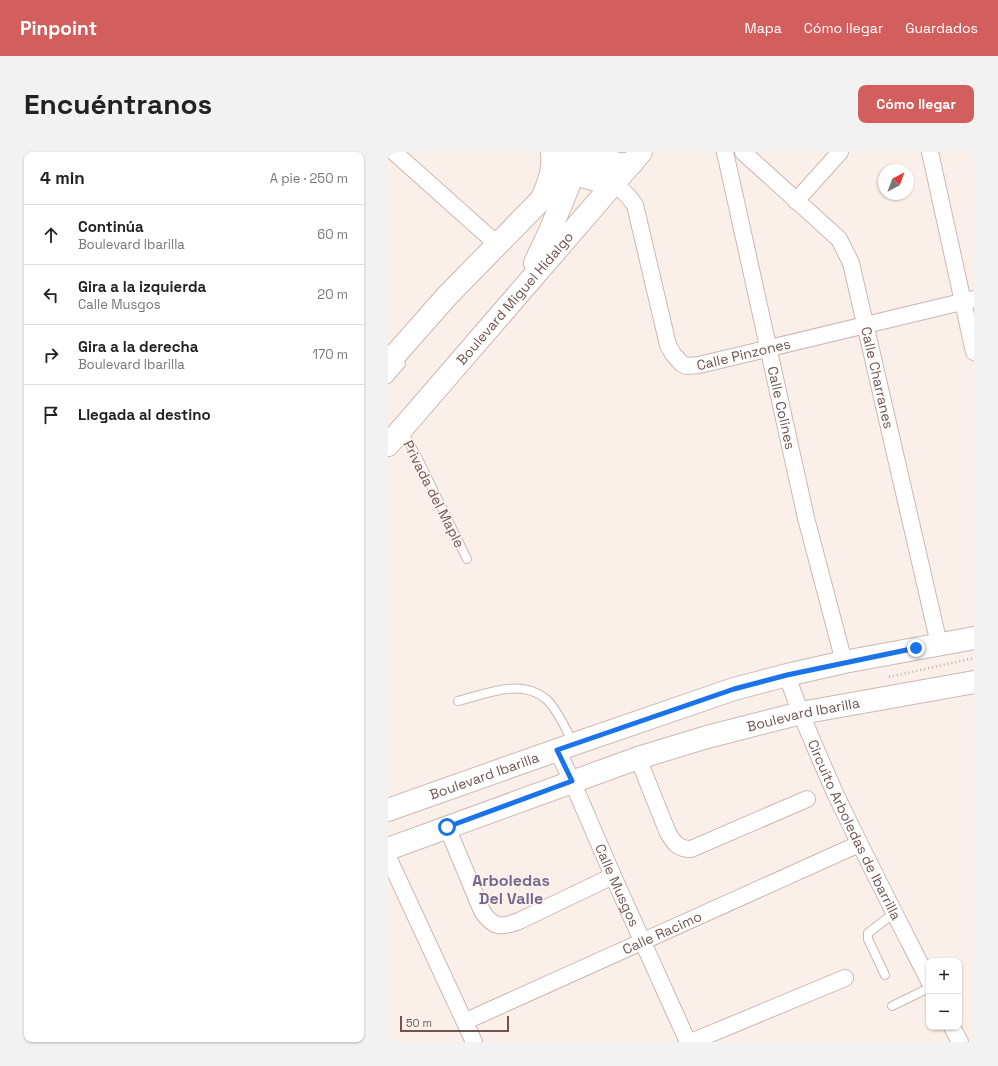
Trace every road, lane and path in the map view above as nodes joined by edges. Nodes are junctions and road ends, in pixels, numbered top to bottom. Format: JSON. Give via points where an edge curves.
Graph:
{"nodes":[{"id":1,"x":394,"y":152,"type":"edge"},
{"id":2,"x":551,"y":152,"type":"edge"},
{"id":3,"x":555,"y":152,"type":"edge"},
{"id":4,"x":725,"y":152,"type":"edge"},
{"id":5,"x":743,"y":152,"type":"edge"},
{"id":6,"x":840,"y":152,"type":"edge"},
{"id":7,"x":930,"y":152,"type":"edge"},
{"id":8,"x":637,"y":157,"type":"edge"},
{"id":9,"x":582,"y":158,"type":"edge"},
{"id":10,"x":614,"y":182,"type":"junction"},
{"id":11,"x":540,"y":201,"type":"junction"},
{"id":12,"x":796,"y":201,"type":"junction"},
{"id":13,"x":494,"y":255,"type":"junction"},
{"id":14,"x":515,"y":299,"type":"junction"},
{"id":15,"x":968,"y":301,"type":"edge"},
{"id":16,"x":866,"y":326,"type":"junction"},
{"id":17,"x":769,"y":349,"type":"junction"},
{"id":18,"x":974,"y":352,"type":"edge"},
{"id":19,"x":396,"y":362,"type":"edge"},
{"id":20,"x":388,"y":379,"type":"edge"},
{"id":21,"x":399,"y":429,"type":"edge"},
{"id":22,"x":467,"y":559,"type":"dead end"},
{"id":23,"x":974,"y":638,"type":"edge"},
{"id":24,"x":939,"y":644,"type":"junction"},
{"id":25,"x":844,"y":662,"type":"junction"},
{"id":26,"x":787,"y":675,"type":"junction"},
{"id":27,"x":974,"y":682,"type":"edge"},
{"id":28,"x":458,"y":701,"type":"dead end"},
{"id":29,"x":801,"y":713,"type":"junction"},
{"id":30,"x":565,"y":747,"type":"junction"},
{"id":31,"x":638,"y":758,"type":"junction"},
{"id":32,"x":572,"y":781,"type":"junction"},
{"id":33,"x":807,"y":799,"type":"dead end"},
{"id":34,"x":391,"y":807,"type":"edge"},
{"id":35,"x":447,"y":827,"type":"junction"},
{"id":36,"x":859,"y":844,"type":"junction"},
{"id":37,"x":388,"y":849,"type":"edge"},
{"id":38,"x":388,"y":857,"type":"edge"},
{"id":39,"x":612,"y":876,"type":"junction"},
{"id":40,"x":894,"y":913,"type":"junction"},
{"id":41,"x":641,"y":941,"type":"junction"},
{"id":42,"x":885,"y":975,"type":"dead end"},
{"id":43,"x":926,"y":975,"type":"edge"},
{"id":44,"x":844,"y":978,"type":"dead end"},
{"id":45,"x":926,"y":989,"type":"edge"},
{"id":46,"x":892,"y":1006,"type":"dead end"},
{"id":47,"x":466,"y":1021,"type":"junction"},
{"id":48,"x":954,"y":1030,"type":"edge"},
{"id":49,"x":474,"y":1042,"type":"edge"},
{"id":50,"x":689,"y":1042,"type":"edge"},
{"id":51,"x":960,"y":1042,"type":"edge"}],
"edges":[{"from":1,"to":13,"type":"street"},
{"from":2,"to":11,"type":"street","via":[[549,181]]},
{"from":3,"to":9,"type":"main road"},
{"from":4,"to":17,"type":"street","name":"Calle Colines"},
{"from":5,"to":12,"type":"street","name":"Calle Charranes"},
{"from":6,"to":12,"type":"street"},
{"from":7,"to":15,"type":"street"},
{"from":8,"to":9,"type":"main road","via":[[619,164],[608,160]]},
{"from":8,"to":10,"type":"main road","name":"Boulevard Miguel Hidalgo"},
{"from":9,"to":10,"type":"main road","via":[[587,178],[600,182]]},
{"from":9,"to":11,"type":"main road"},
{"from":9,"to":14,"type":"main road","via":[[550,232]]},
{"from":10,"to":14,"type":"main road","name":"Boulevard Miguel Hidalgo"},
{"from":10,"to":17,"type":"street","name":"Calle Pinzones","via":[[635,205],[668,345],[678,361],[686,366],[699,365]]},
{"from":11,"to":13,"type":"main road"},
{"from":12,"to":16,"type":"street","name":"Calle Charranes","via":[[830,230],[845,248]]},
{"from":13,"to":19,"type":"main road","via":[[447,296]]},
{"from":14,"to":21,"type":"main road","name":"Boulevard Miguel Hidalgo","via":[[429,399]]},
{"from":15,"to":16,"type":"street","name":"Calle Pinzones"},
{"from":15,"to":18,"type":"street"},
{"from":16,"to":17,"type":"street","name":"Calle Pinzones"},
{"from":16,"to":24,"type":"street","name":"Calle Charranes"},
{"from":17,"to":25,"type":"street","name":"Calle Colines","via":[[806,518]]},
{"from":19,"to":20,"type":"lane"},
{"from":21,"to":22,"type":"lane","name":"Privada del Maple","via":[[419,461]]},
{"from":23,"to":24,"type":"main road","name":"Boulevard Ibarilla"},
{"from":24,"to":25,"type":"main road","name":"Boulevard Ibarilla"},
{"from":25,"to":26,"type":"main road","name":"Boulevard Ibarilla"},
{"from":26,"to":29,"type":"street","name":"Circuito Arboledas de Ibarrilla"},
{"from":26,"to":30,"type":"main road","name":"Boulevard Ibarilla","via":[[734,689]]},
{"from":27,"to":29,"type":"main road","name":"Boulevard Ibarilla"},
{"from":28,"to":30,"type":"lane","via":[[511,688],[532,690],[547,699],[557,713]]},
{"from":29,"to":31,"type":"main road","name":"Boulevard Ibarilla"},
{"from":29,"to":36,"type":"street","name":"Circuito Arboledas de Ibarrilla"},
{"from":30,"to":32,"type":"street","name":"Calle Musgos"},
{"from":30,"to":34,"type":"main road","name":"Boulevard Ibarilla"},
{"from":31,"to":32,"type":"main road","name":"Boulevard Ibarilla"},
{"from":31,"to":33,"type":"street","via":[[672,841],[684,849],[691,849]]},
{"from":32,"to":35,"type":"main road","name":"Boulevard Ibarilla"},
{"from":32,"to":39,"type":"street","name":"Calle Musgos"},
{"from":35,"to":37,"type":"main road","name":"Boulevard Ibarilla"},
{"from":35,"to":39,"type":"street","via":[[482,911],[489,921],[496,925],[507,926],[519,922]]},
{"from":36,"to":40,"type":"street","name":"Circuito Arboledas de Ibarrilla"},
{"from":36,"to":41,"type":"street","name":"Calle Racimo"},
{"from":38,"to":47,"type":"street"},
{"from":39,"to":41,"type":"street","name":"Calle Musgos"},
{"from":40,"to":42,"type":"lane","via":[[868,933],[868,939]]},
{"from":40,"to":43,"type":"street","name":"Circuito Arboledas de Ibarrilla"},
{"from":41,"to":47,"type":"street","name":"Calle Racimo"},
{"from":41,"to":50,"type":"street","name":"Calle Musgos"},
{"from":44,"to":50,"type":"street"},
{"from":45,"to":46,"type":"lane"},
{"from":47,"to":49,"type":"street"},
{"from":48,"to":51,"type":"street"}]}
